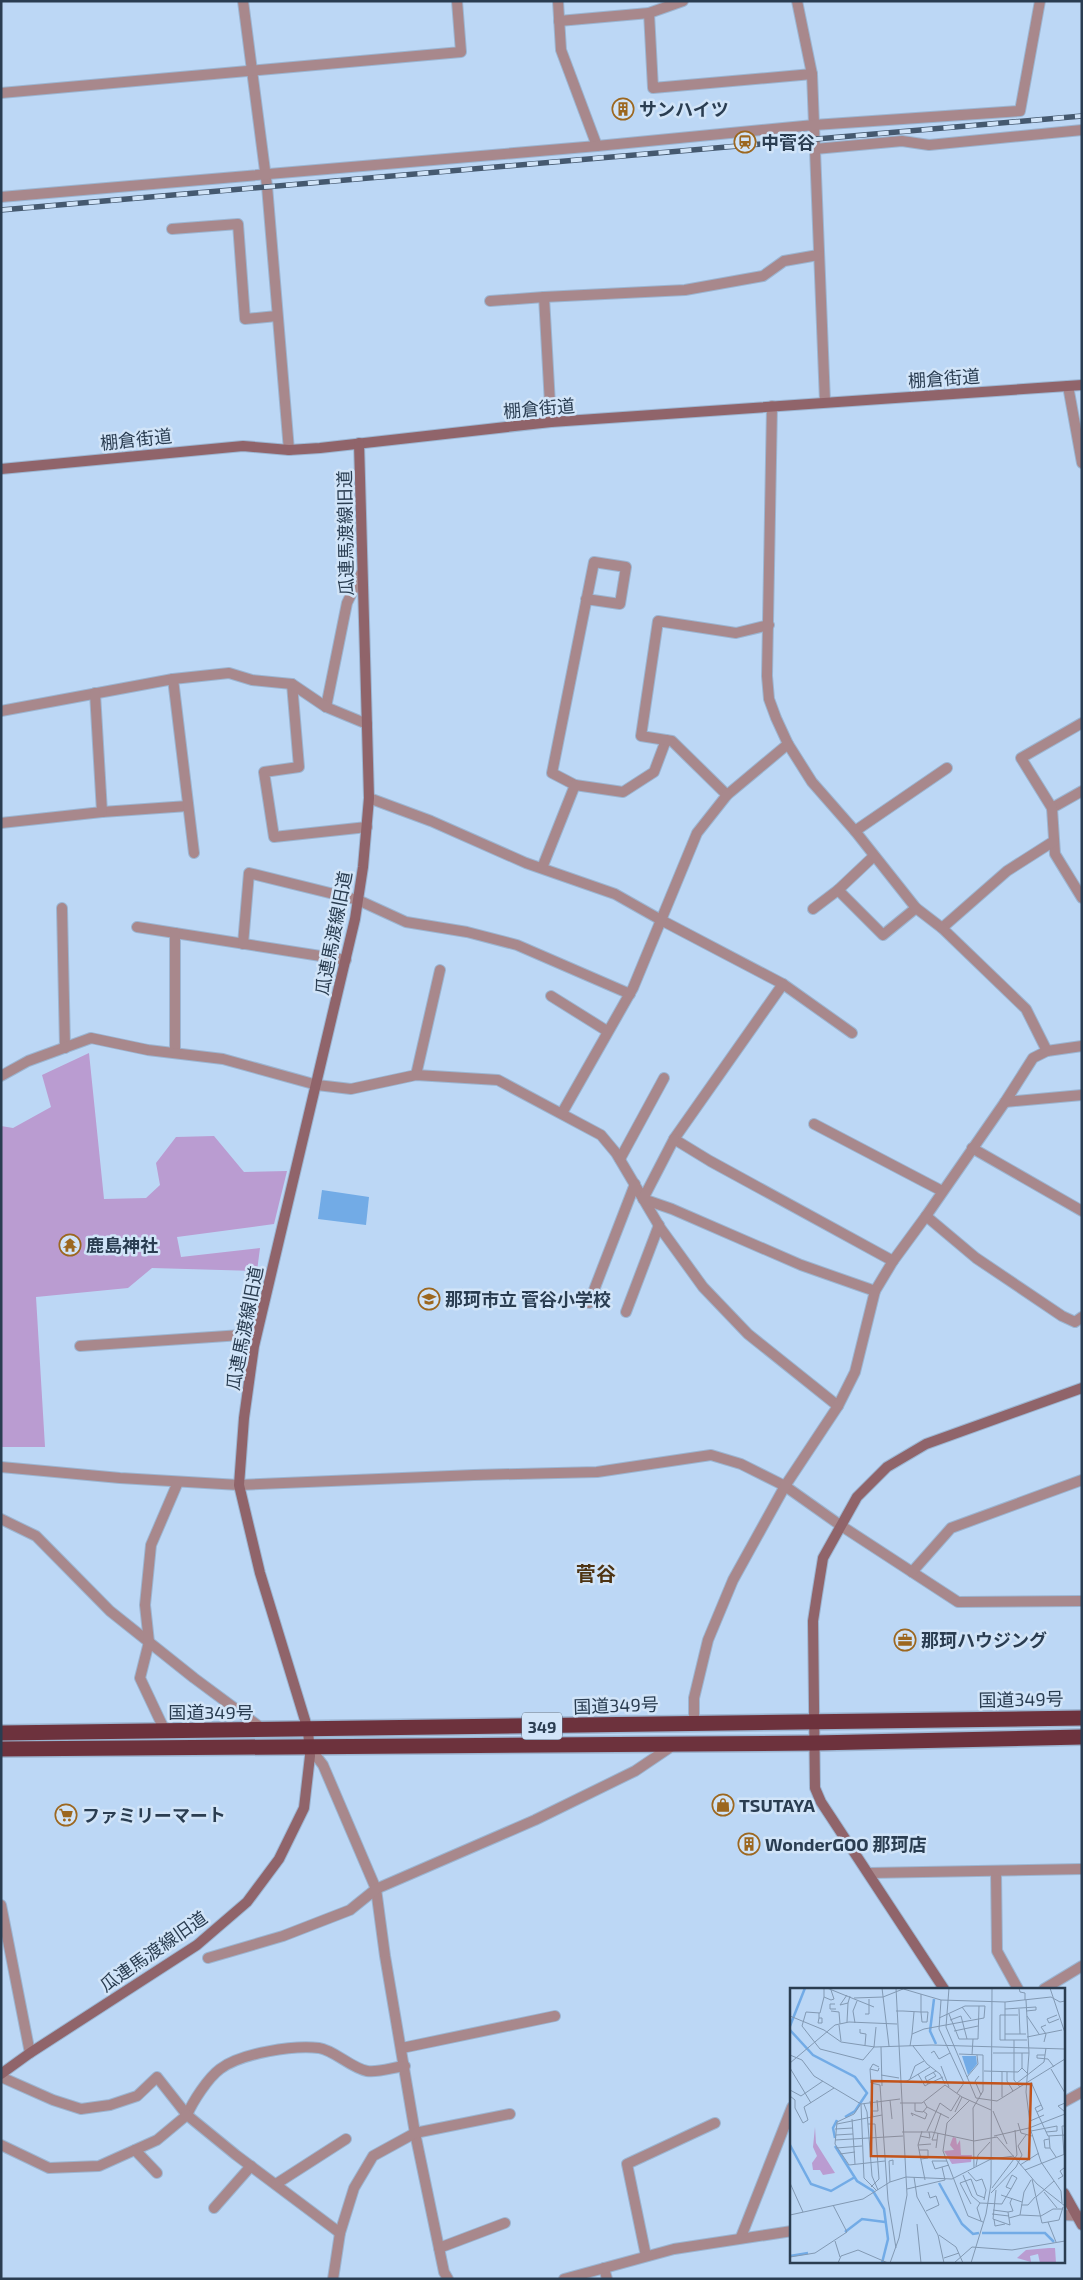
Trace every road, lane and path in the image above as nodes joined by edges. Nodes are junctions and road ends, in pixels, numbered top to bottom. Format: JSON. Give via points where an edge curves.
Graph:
{"nodes":[{"id":1,"x":243,"y":1,"type":"edge"},
{"id":2,"x":457,"y":1,"type":"edge"},
{"id":3,"x":558,"y":1,"type":"edge"},
{"id":4,"x":683,"y":1,"type":"edge"},
{"id":5,"x":797,"y":1,"type":"edge"},
{"id":6,"x":1040,"y":1,"type":"edge"},
{"id":7,"x":649,"y":13,"type":"junction"},
{"id":8,"x":559,"y":21,"type":"junction"},
{"id":9,"x":251,"y":70,"type":"junction"},
{"id":10,"x":812,"y":74,"type":"junction"},
{"id":11,"x":1,"y":93,"type":"edge"},
{"id":12,"x":814,"y":125,"type":"junction"},
{"id":13,"x":1082,"y":130,"type":"edge"},
{"id":14,"x":597,"y":146,"type":"junction"},
{"id":15,"x":815,"y":149,"type":"junction"},
{"id":16,"x":266,"y":173,"type":"junction"},
{"id":17,"x":1,"y":197,"type":"edge"},
{"id":18,"x":172,"y":228,"type":"dead end"},
{"id":19,"x":818,"y":255,"type":"junction"},
{"id":20,"x":544,"y":297,"type":"junction"},
{"id":21,"x":490,"y":301,"type":"dead end"},
{"id":22,"x":277,"y":316,"type":"junction"},
{"id":23,"x":1082,"y":385,"type":"edge"},
{"id":24,"x":1068,"y":386,"type":"junction"},
{"id":25,"x":825,"y":402,"type":"junction"},
{"id":26,"x":772,"y":406,"type":"junction"},
{"id":27,"x":551,"y":422,"type":"junction"},
{"id":28,"x":359,"y":443,"type":"junction"},
{"id":29,"x":289,"y":450,"type":"junction"},
{"id":30,"x":1082,"y":463,"type":"edge"},
{"id":31,"x":1,"y":469,"type":"edge"},
{"id":32,"x":361,"y":574,"type":"junction"},
{"id":33,"x":586,"y":599,"type":"junction"},
{"id":34,"x":769,"y":625,"type":"junction"},
{"id":35,"x":174,"y":679,"type":"junction"},
{"id":36,"x":292,"y":684,"type":"junction"},
{"id":37,"x":95,"y":693,"type":"junction"},
{"id":38,"x":326,"y":707,"type":"junction"},
{"id":39,"x":1,"y":711,"type":"edge"},
{"id":40,"x":1082,"y":723,"type":"edge"},
{"id":41,"x":367,"y":724,"type":"junction"},
{"id":42,"x":666,"y":740,"type":"junction"},
{"id":43,"x":788,"y":744,"type":"junction"},
{"id":44,"x":947,"y":768,"type":"dead end"},
{"id":45,"x":575,"y":785,"type":"junction"},
{"id":46,"x":1082,"y":791,"type":"edge"},
{"id":47,"x":727,"y":795,"type":"junction"},
{"id":48,"x":369,"y":798,"type":"junction"},
{"id":49,"x":188,"y":806,"type":"junction"},
{"id":50,"x":1052,"y":808,"type":"junction"},
{"id":51,"x":102,"y":812,"type":"junction"},
{"id":52,"x":1,"y":823,"type":"edge"},
{"id":53,"x":366,"y":827,"type":"junction"},
{"id":54,"x":855,"y":831,"type":"junction"},
{"id":55,"x":1054,"y":841,"type":"junction"},
{"id":56,"x":194,"y":853,"type":"dead end"},
{"id":57,"x":874,"y":856,"type":"junction"},
{"id":58,"x":542,"y":868,"type":"junction"},
{"id":59,"x":1078,"y":882,"type":"edge"},
{"id":60,"x":838,"y":890,"type":"junction"},
{"id":61,"x":1082,"y":898,"type":"edge"},
{"id":62,"x":358,"y":900,"type":"junction"},
{"id":63,"x":62,"y":908,"type":"dead end"},
{"id":64,"x":916,"y":908,"type":"junction"},
{"id":65,"x":813,"y":909,"type":"dead end"},
{"id":66,"x":661,"y":920,"type":"junction"},
{"id":67,"x":137,"y":927,"type":"dead end"},
{"id":68,"x":942,"y":928,"type":"junction"},
{"id":69,"x":175,"y":933,"type":"junction"},
{"id":70,"x":243,"y":944,"type":"junction"},
{"id":71,"x":346,"y":960,"type":"junction"},
{"id":72,"x":440,"y":970,"type":"dead end"},
{"id":73,"x":782,"y":984,"type":"junction"},
{"id":74,"x":630,"y":994,"type":"junction"},
{"id":75,"x":550,"y":996,"type":"dead end"},
{"id":76,"x":607,"y":1032,"type":"junction"},
{"id":77,"x":852,"y":1033,"type":"dead end"},
{"id":78,"x":1082,"y":1046,"type":"edge"},
{"id":79,"x":65,"y":1048,"type":"junction"},
{"id":80,"x":1046,"y":1051,"type":"junction"},
{"id":81,"x":174,"y":1053,"type":"junction"},
{"id":82,"x":1,"y":1076,"type":"edge"},
{"id":83,"x":416,"y":1076,"type":"junction"},
{"id":84,"x":664,"y":1078,"type":"dead end"},
{"id":85,"x":317,"y":1085,"type":"junction"},
{"id":86,"x":1082,"y":1095,"type":"edge"},
{"id":87,"x":1005,"y":1102,"type":"junction"},
{"id":88,"x":562,"y":1113,"type":"junction"},
{"id":89,"x":814,"y":1124,"type":"dead end"},
{"id":90,"x":674,"y":1139,"type":"junction"},
{"id":91,"x":972,"y":1148,"type":"junction"},
{"id":92,"x":620,"y":1159,"type":"junction"},
{"id":93,"x":635,"y":1184,"type":"junction"},
{"id":94,"x":942,"y":1191,"type":"junction"},
{"id":95,"x":643,"y":1199,"type":"junction"},
{"id":96,"x":1082,"y":1211,"type":"edge"},
{"id":97,"x":926,"y":1216,"type":"junction"},
{"id":98,"x":659,"y":1225,"type":"junction"},
{"id":99,"x":893,"y":1261,"type":"junction"},
{"id":100,"x":875,"y":1291,"type":"junction"},
{"id":101,"x":589,"y":1303,"type":"dead end"},
{"id":102,"x":626,"y":1312,"type":"dead end"},
{"id":103,"x":1082,"y":1317,"type":"edge"},
{"id":104,"x":256,"y":1334,"type":"junction"},
{"id":105,"x":80,"y":1346,"type":"dead end"},
{"id":106,"x":1082,"y":1388,"type":"edge"},
{"id":107,"x":838,"y":1406,"type":"junction"},
{"id":108,"x":1,"y":1467,"type":"edge"},
{"id":109,"x":1082,"y":1480,"type":"edge"},
{"id":110,"x":178,"y":1482,"type":"junction"},
{"id":111,"x":240,"y":1486,"type":"junction"},
{"id":112,"x":785,"y":1486,"type":"junction"},
{"id":113,"x":1,"y":1519,"type":"edge"},
{"id":114,"x":840,"y":1526,"type":"junction"},
{"id":115,"x":912,"y":1572,"type":"junction"},
{"id":116,"x":1082,"y":1601,"type":"edge"},
{"id":117,"x":149,"y":1642,"type":"junction"},
{"id":118,"x":1082,"y":1718,"type":"edge"},
{"id":119,"x":815,"y":1720,"type":"junction"},
{"id":120,"x":694,"y":1722,"type":"junction"},
{"id":121,"x":265,"y":1730,"type":"junction"},
{"id":122,"x":308,"y":1730,"type":"junction"},
{"id":123,"x":166,"y":1731,"type":"junction"},
{"id":124,"x":1,"y":1733,"type":"edge"},
{"id":125,"x":1082,"y":1737,"type":"edge"},
{"id":126,"x":815,"y":1743,"type":"junction"},
{"id":127,"x":675,"y":1744,"type":"junction"},
{"id":128,"x":310,"y":1748,"type":"junction"},
{"id":129,"x":1,"y":1749,"type":"edge"},
{"id":130,"x":1082,"y":1869,"type":"edge"},
{"id":131,"x":996,"y":1871,"type":"junction"},
{"id":132,"x":869,"y":1874,"type":"junction"},
{"id":133,"x":376,"y":1889,"type":"junction"},
{"id":134,"x":1,"y":1905,"type":"edge"},
{"id":135,"x":208,"y":1958,"type":"dead end"},
{"id":136,"x":1082,"y":1966,"type":"edge"},
{"id":137,"x":943,"y":1988,"type":"edge"},
{"id":138,"x":1017,"y":1988,"type":"edge"},
{"id":139,"x":1046,"y":1988,"type":"edge"},
{"id":140,"x":555,"y":2016,"type":"dead end"},
{"id":141,"x":402,"y":2048,"type":"junction"},
{"id":142,"x":30,"y":2053,"type":"junction"},
{"id":143,"x":405,"y":2066,"type":"junction"},
{"id":144,"x":1,"y":2075,"type":"edge"},
{"id":145,"x":1082,"y":2092,"type":"edge"},
{"id":146,"x":1066,"y":2101,"type":"edge"},
{"id":147,"x":790,"y":2112,"type":"edge"},
{"id":148,"x":510,"y":2114,"type":"dead end"},
{"id":149,"x":187,"y":2115,"type":"junction"},
{"id":150,"x":715,"y":2123,"type":"dead end"},
{"id":151,"x":415,"y":2133,"type":"junction"},
{"id":152,"x":346,"y":2139,"type":"dead end"},
{"id":153,"x":1,"y":2145,"type":"edge"},
{"id":154,"x":135,"y":2150,"type":"junction"},
{"id":155,"x":251,"y":2166,"type":"junction"},
{"id":156,"x":157,"y":2173,"type":"dead end"},
{"id":157,"x":276,"y":2184,"type":"junction"},
{"id":158,"x":1066,"y":2196,"type":"edge"},
{"id":159,"x":214,"y":2208,"type":"dead end"},
{"id":160,"x":1066,"y":2215,"type":"edge"},
{"id":161,"x":1079,"y":2216,"type":"edge"},
{"id":162,"x":505,"y":2223,"type":"dead end"},
{"id":163,"x":1082,"y":2225,"type":"edge"},
{"id":164,"x":790,"y":2231,"type":"edge"},
{"id":165,"x":340,"y":2233,"type":"junction"},
{"id":166,"x":741,"y":2237,"type":"junction"},
{"id":167,"x":439,"y":2248,"type":"junction"},
{"id":168,"x":646,"y":2256,"type":"junction"},
{"id":169,"x":604,"y":2268,"type":"junction"},
{"id":170,"x":333,"y":2279,"type":"edge"},
{"id":171,"x":448,"y":2279,"type":"edge"},
{"id":172,"x":564,"y":2279,"type":"edge"},
{"id":173,"x":608,"y":2279,"type":"edge"}],
"edges":[{"from":1,"to":9,"type":"street"},
{"from":2,"to":9,"type":"street","via":[[461,52]]},
{"from":3,"to":8,"type":"street"},
{"from":4,"to":7,"type":"street"},
{"from":5,"to":10,"type":"street"},
{"from":6,"to":12,"type":"street","via":[[1020,110]]},
{"from":7,"to":8,"type":"street"},
{"from":7,"to":10,"type":"street","via":[[652,88]]},
{"from":8,"to":14,"type":"street","via":[[561,50]]},
{"from":9,"to":11,"type":"street"},
{"from":9,"to":16,"type":"street"},
{"from":10,"to":12,"type":"street"},
{"from":12,"to":14,"type":"street"},
{"from":12,"to":15,"type":"street"},
{"from":13,"to":15,"type":"street","via":[[929,145],[902,141]]},
{"from":14,"to":16,"type":"street"},
{"from":15,"to":19,"type":"street"},
{"from":16,"to":17,"type":"street"},
{"from":16,"to":22,"type":"street"},
{"from":18,"to":22,"type":"street","via":[[238,224],[245,319]]},
{"from":19,"to":20,"type":"street","via":[[784,261],[763,276],[685,290]]},
{"from":19,"to":25,"type":"street"},
{"from":20,"to":21,"type":"street"},
{"from":20,"to":27,"type":"street"},
{"from":22,"to":29,"type":"street"},
{"from":23,"to":24,"type":"street","name":"棚倉街道"},
{"from":24,"to":25,"type":"street","name":"棚倉街道"},
{"from":24,"to":30,"type":"street"},
{"from":25,"to":26,"type":"street","name":"棚倉街道"},
{"from":26,"to":27,"type":"street","name":"棚倉街道"},
{"from":26,"to":34,"type":"street"},
{"from":27,"to":28,"type":"street","name":"棚倉街道"},
{"from":28,"to":29,"type":"street","name":"棚倉街道"},
{"from":28,"to":32,"type":"street","name":"瓜連馬渡線旧道"},
{"from":29,"to":31,"type":"street","name":"棚倉街道","via":[[243,446]]},
{"from":32,"to":38,"type":"street","via":[[347,603]]},
{"from":32,"to":41,"type":"street","name":"瓜連馬渡線旧道"},
{"from":33,"to":33,"type":"street","via":[[594,562],[626,567],[620,604]]},
{"from":33,"to":45,"type":"street","via":[[552,773]]},
{"from":34,"to":42,"type":"street","via":[[736,633],[658,621],[641,736]]},
{"from":34,"to":43,"type":"street","via":[[769,699]]},
{"from":35,"to":36,"type":"street","via":[[230,673],[252,680]]},
{"from":35,"to":37,"type":"street"},
{"from":35,"to":49,"type":"street"},
{"from":36,"to":38,"type":"street"},
{"from":36,"to":53,"type":"street","via":[[299,767],[264,772],[274,837]]},
{"from":37,"to":39,"type":"street"},
{"from":37,"to":51,"type":"street"},
{"from":38,"to":41,"type":"street"},
{"from":40,"to":50,"type":"street","via":[[1021,758]]},
{"from":41,"to":48,"type":"street","name":"瓜連馬渡線旧道"},
{"from":42,"to":45,"type":"street","via":[[654,772],[623,792]]},
{"from":42,"to":47,"type":"street","via":[[672,741]]},
{"from":43,"to":47,"type":"street"},
{"from":43,"to":54,"type":"street","via":[[812,782]]},
{"from":44,"to":54,"type":"street"},
{"from":45,"to":58,"type":"street"},
{"from":46,"to":50,"type":"street"},
{"from":47,"to":66,"type":"street","via":[[698,833]]},
{"from":48,"to":53,"type":"street","name":"瓜連馬渡線旧道"},
{"from":48,"to":58,"type":"street"},
{"from":49,"to":51,"type":"street"},
{"from":49,"to":56,"type":"street"},
{"from":50,"to":55,"type":"street"},
{"from":51,"to":52,"type":"street"},
{"from":53,"to":62,"type":"street","name":"瓜連馬渡線旧道"},
{"from":54,"to":57,"type":"street"},
{"from":55,"to":59,"type":"street","via":[[1055,854]]},
{"from":55,"to":68,"type":"street","via":[[1007,871]]},
{"from":57,"to":60,"type":"street"},
{"from":57,"to":64,"type":"street"},
{"from":58,"to":66,"type":"street","via":[[615,894]]},
{"from":59,"to":61,"type":"street"},
{"from":60,"to":64,"type":"street","via":[[883,935]]},
{"from":60,"to":65,"type":"street"},
{"from":62,"to":70,"type":"street","via":[[249,873]]},
{"from":62,"to":71,"type":"street","name":"瓜連馬渡線旧道"},
{"from":62,"to":74,"type":"street","via":[[406,922],[467,932],[517,945]]},
{"from":63,"to":79,"type":"street"},
{"from":64,"to":68,"type":"street"},
{"from":66,"to":73,"type":"street"},
{"from":66,"to":74,"type":"street"},
{"from":67,"to":69,"type":"street"},
{"from":68,"to":80,"type":"street","via":[[1026,1009]]},
{"from":69,"to":70,"type":"street"},
{"from":69,"to":81,"type":"street"},
{"from":70,"to":71,"type":"street"},
{"from":71,"to":85,"type":"street","name":"瓜連馬渡線旧道"},
{"from":72,"to":83,"type":"street"},
{"from":73,"to":77,"type":"street"},
{"from":73,"to":90,"type":"street"},
{"from":74,"to":76,"type":"street"},
{"from":75,"to":76,"type":"street"},
{"from":76,"to":88,"type":"street"},
{"from":78,"to":80,"type":"street"},
{"from":79,"to":81,"type":"street","via":[[91,1038]]},
{"from":79,"to":82,"type":"street","via":[[28,1061]]},
{"from":80,"to":87,"type":"street","via":[[1033,1058]]},
{"from":81,"to":85,"type":"street","via":[[223,1059]]},
{"from":83,"to":85,"type":"street","via":[[351,1089]]},
{"from":83,"to":88,"type":"street","via":[[498,1080]]},
{"from":84,"to":92,"type":"street"},
{"from":85,"to":104,"type":"street","name":"瓜連馬渡線旧道"},
{"from":86,"to":87,"type":"street"},
{"from":87,"to":91,"type":"street"},
{"from":88,"to":92,"type":"street","via":[[601,1135]]},
{"from":89,"to":94,"type":"street"},
{"from":90,"to":95,"type":"street"},
{"from":90,"to":99,"type":"street"},
{"from":91,"to":94,"type":"street"},
{"from":91,"to":96,"type":"street"},
{"from":92,"to":93,"type":"street"},
{"from":93,"to":95,"type":"street"},
{"from":93,"to":101,"type":"street"},
{"from":94,"to":97,"type":"street"},
{"from":95,"to":98,"type":"street"},
{"from":95,"to":100,"type":"street","via":[[801,1265]]},
{"from":97,"to":99,"type":"street"},
{"from":97,"to":103,"type":"street","via":[[976,1258],[1062,1316],[1075,1322]]},
{"from":98,"to":102,"type":"street"},
{"from":98,"to":107,"type":"street","via":[[702,1288],[748,1334]]},
{"from":99,"to":100,"type":"street"},
{"from":100,"to":107,"type":"street","via":[[855,1372]]},
{"from":104,"to":105,"type":"street"},
{"from":104,"to":111,"type":"street","name":"瓜連馬渡線旧道","via":[[244,1418]]},
{"from":106,"to":114,"type":"street","via":[[926,1444],[887,1467],[857,1497]]},
{"from":107,"to":112,"type":"street"},
{"from":108,"to":110,"type":"street"},
{"from":109,"to":115,"type":"street","via":[[951,1528]]},
{"from":110,"to":111,"type":"street"},
{"from":110,"to":117,"type":"street","via":[[150,1545],[145,1605]]},
{"from":111,"to":112,"type":"street","via":[[597,1472],[711,1455],[742,1464]]},
{"from":111,"to":122,"type":"street","name":"瓜連馬渡線旧道","via":[[260,1573]]},
{"from":112,"to":114,"type":"street"},
{"from":112,"to":120,"type":"street","via":[[733,1580],[708,1640],[694,1698]]},
{"from":113,"to":117,"type":"street","via":[[36,1536],[110,1610]]},
{"from":114,"to":115,"type":"street"},
{"from":114,"to":119,"type":"street","via":[[823,1558],[816,1595]]},
{"from":115,"to":116,"type":"street","via":[[958,1602]]},
{"from":117,"to":121,"type":"street"},
{"from":117,"to":123,"type":"street","via":[[140,1678]]},
{"from":118,"to":119,"type":"highway","name":"国道349号","number":"349"},
{"from":119,"to":120,"type":"highway","name":"国道349号","number":"349"},
{"from":119,"to":126,"type":"street"},
{"from":120,"to":122,"type":"highway","name":"国道349号","number":"349"},
{"from":121,"to":122,"type":"highway","name":"国道349号","number":"349"},
{"from":121,"to":123,"type":"highway","name":"国道349号","number":"349"},
{"from":122,"to":128,"type":"street","name":"瓜連馬渡線旧道"},
{"from":123,"to":124,"type":"highway","name":"国道349号","number":"349"},
{"from":125,"to":126,"type":"highway","name":"国道349号","number":"349"},
{"from":126,"to":127,"type":"highway","name":"国道349号","number":"349"},
{"from":126,"to":132,"type":"street","via":[[815,1788]]},
{"from":127,"to":128,"type":"highway","name":"国道349号","number":"349"},
{"from":127,"to":133,"type":"street","via":[[635,1770],[534,1820]]},
{"from":128,"to":129,"type":"highway","name":"国道349号","number":"349"},
{"from":128,"to":133,"type":"street","via":[[323,1765]]},
{"from":128,"to":142,"type":"street","name":"瓜連馬渡線旧道","via":[[304,1808],[279,1859],[247,1902],[197,1944]]},
{"from":130,"to":131,"type":"street"},
{"from":131,"to":132,"type":"street"},
{"from":131,"to":138,"type":"street","via":[[997,1951]]},
{"from":132,"to":137,"type":"street"},
{"from":133,"to":135,"type":"street","via":[[350,1910],[283,1936]]},
{"from":133,"to":141,"type":"street"},
{"from":134,"to":142,"type":"street"},
{"from":136,"to":139,"type":"street"},
{"from":140,"to":141,"type":"street"},
{"from":141,"to":143,"type":"street"},
{"from":142,"to":144,"type":"street","name":"瓜連馬渡線旧道"},
{"from":143,"to":149,"type":"street","via":[[368,2071],[321,2048],[283,2049],[250,2055],[220,2069]]},
{"from":143,"to":151,"type":"street"},
{"from":144,"to":149,"type":"street","via":[[82,2110],[137,2096],[157,2077]]},
{"from":145,"to":146,"type":"street"},
{"from":147,"to":166,"type":"street"},
{"from":148,"to":151,"type":"street"},
{"from":149,"to":154,"type":"street","via":[[156,2140]]},
{"from":149,"to":155,"type":"street"},
{"from":150,"to":168,"type":"street","via":[[626,2164]]},
{"from":151,"to":165,"type":"street","via":[[374,2156],[354,2188]]},
{"from":151,"to":167,"type":"street"},
{"from":152,"to":157,"type":"street"},
{"from":153,"to":154,"type":"street","via":[[50,2168],[99,2166]]},
{"from":154,"to":156,"type":"street"},
{"from":155,"to":157,"type":"street"},
{"from":155,"to":159,"type":"street"},
{"from":157,"to":165,"type":"street"},
{"from":158,"to":161,"type":"street"},
{"from":160,"to":161,"type":"street"},
{"from":161,"to":163,"type":"street"},
{"from":162,"to":167,"type":"street"},
{"from":164,"to":166,"type":"street"},
{"from":165,"to":170,"type":"street"},
{"from":166,"to":168,"type":"street"},
{"from":167,"to":171,"type":"street"},
{"from":168,"to":169,"type":"street"},
{"from":169,"to":172,"type":"street"},
{"from":169,"to":173,"type":"street"}]}
